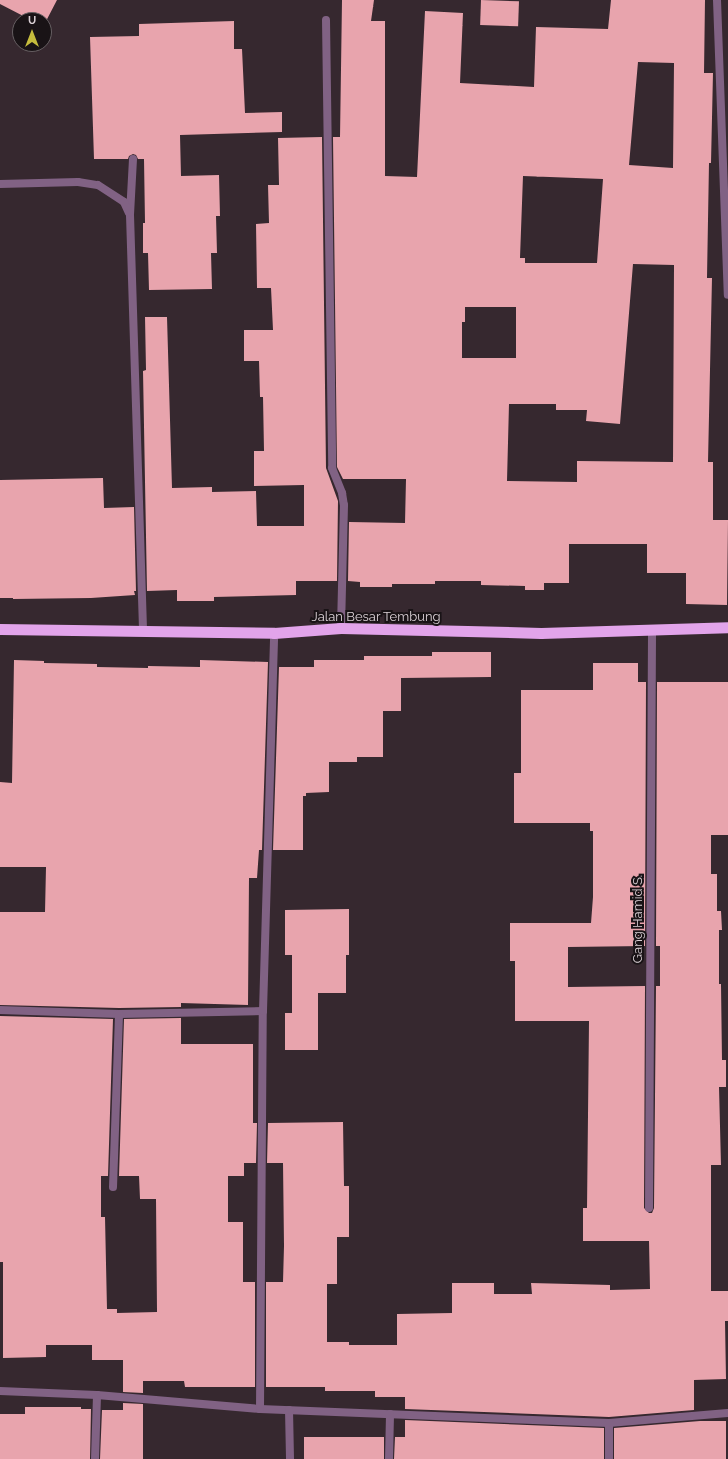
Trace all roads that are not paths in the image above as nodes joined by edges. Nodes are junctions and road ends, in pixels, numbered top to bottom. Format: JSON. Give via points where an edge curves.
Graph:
{"nodes":[{"id":1,"x":718,"y":0,"type":"edge"},
{"id":2,"x":326,"y":20,"type":"dead end"},
{"id":3,"x":133,"y":159,"type":"dead end"},
{"id":4,"x":0,"y":184,"type":"edge"},
{"id":5,"x":130,"y":215,"type":"junction"},
{"id":6,"x":728,"y":295,"type":"edge"},
{"id":7,"x":728,"y":627,"type":"edge"},
{"id":8,"x":342,"y":628,"type":"junction"},
{"id":9,"x":0,"y":629,"type":"edge"},
{"id":10,"x":652,"y":631,"type":"junction"},
{"id":11,"x":143,"y":632,"type":"junction"},
{"id":12,"x":274,"y":633,"type":"junction"},
{"id":13,"x":0,"y":1010,"type":"edge"},
{"id":14,"x":263,"y":1011,"type":"junction"},
{"id":15,"x":119,"y":1014,"type":"junction"},
{"id":16,"x":113,"y":1187,"type":"dead end"},
{"id":17,"x":649,"y":1208,"type":"dead end"},
{"id":18,"x":0,"y":1390,"type":"edge"},
{"id":19,"x":97,"y":1395,"type":"junction"},
{"id":20,"x":260,"y":1409,"type":"junction"},
{"id":21,"x":289,"y":1410,"type":"junction"},
{"id":22,"x":728,"y":1413,"type":"edge"},
{"id":23,"x":390,"y":1414,"type":"junction"},
{"id":24,"x":608,"y":1422,"type":"junction"},
{"id":25,"x":95,"y":1459,"type":"edge"},
{"id":26,"x":290,"y":1459,"type":"edge"},
{"id":27,"x":389,"y":1459,"type":"edge"},
{"id":28,"x":608,"y":1459,"type":"edge"}],
"edges":[{"from":1,"to":6,"type":"street"},
{"from":2,"to":8,"type":"street","via":[[332,468],[344,505]]},
{"from":3,"to":5,"type":"street"},
{"from":4,"to":5,"type":"street","via":[[78,182],[98,185],[124,202]]},
{"from":5,"to":11,"type":"street"},
{"from":7,"to":10,"type":"highway","name":"Jalan Besar Tembung"},
{"from":8,"to":10,"type":"highway","name":"Jalan Besar Tembung","via":[[541,633]]},
{"from":8,"to":12,"type":"highway","name":"Jalan Besar Tembung"},
{"from":9,"to":11,"type":"highway","name":"Jalan Besar Tembung"},
{"from":10,"to":17,"type":"street","name":"Gang Hamid S."},
{"from":11,"to":12,"type":"highway","name":"Jalan Besar Tembung"},
{"from":12,"to":14,"type":"street"},
{"from":13,"to":15,"type":"street"},
{"from":14,"to":15,"type":"street"},
{"from":14,"to":20,"type":"street"},
{"from":15,"to":16,"type":"street"},
{"from":18,"to":19,"type":"street"},
{"from":19,"to":20,"type":"street"},
{"from":19,"to":25,"type":"street"},
{"from":20,"to":21,"type":"street"},
{"from":21,"to":23,"type":"street"},
{"from":21,"to":26,"type":"street"},
{"from":22,"to":24,"type":"street"},
{"from":23,"to":24,"type":"street"},
{"from":23,"to":27,"type":"street"},
{"from":24,"to":28,"type":"street"}]}
